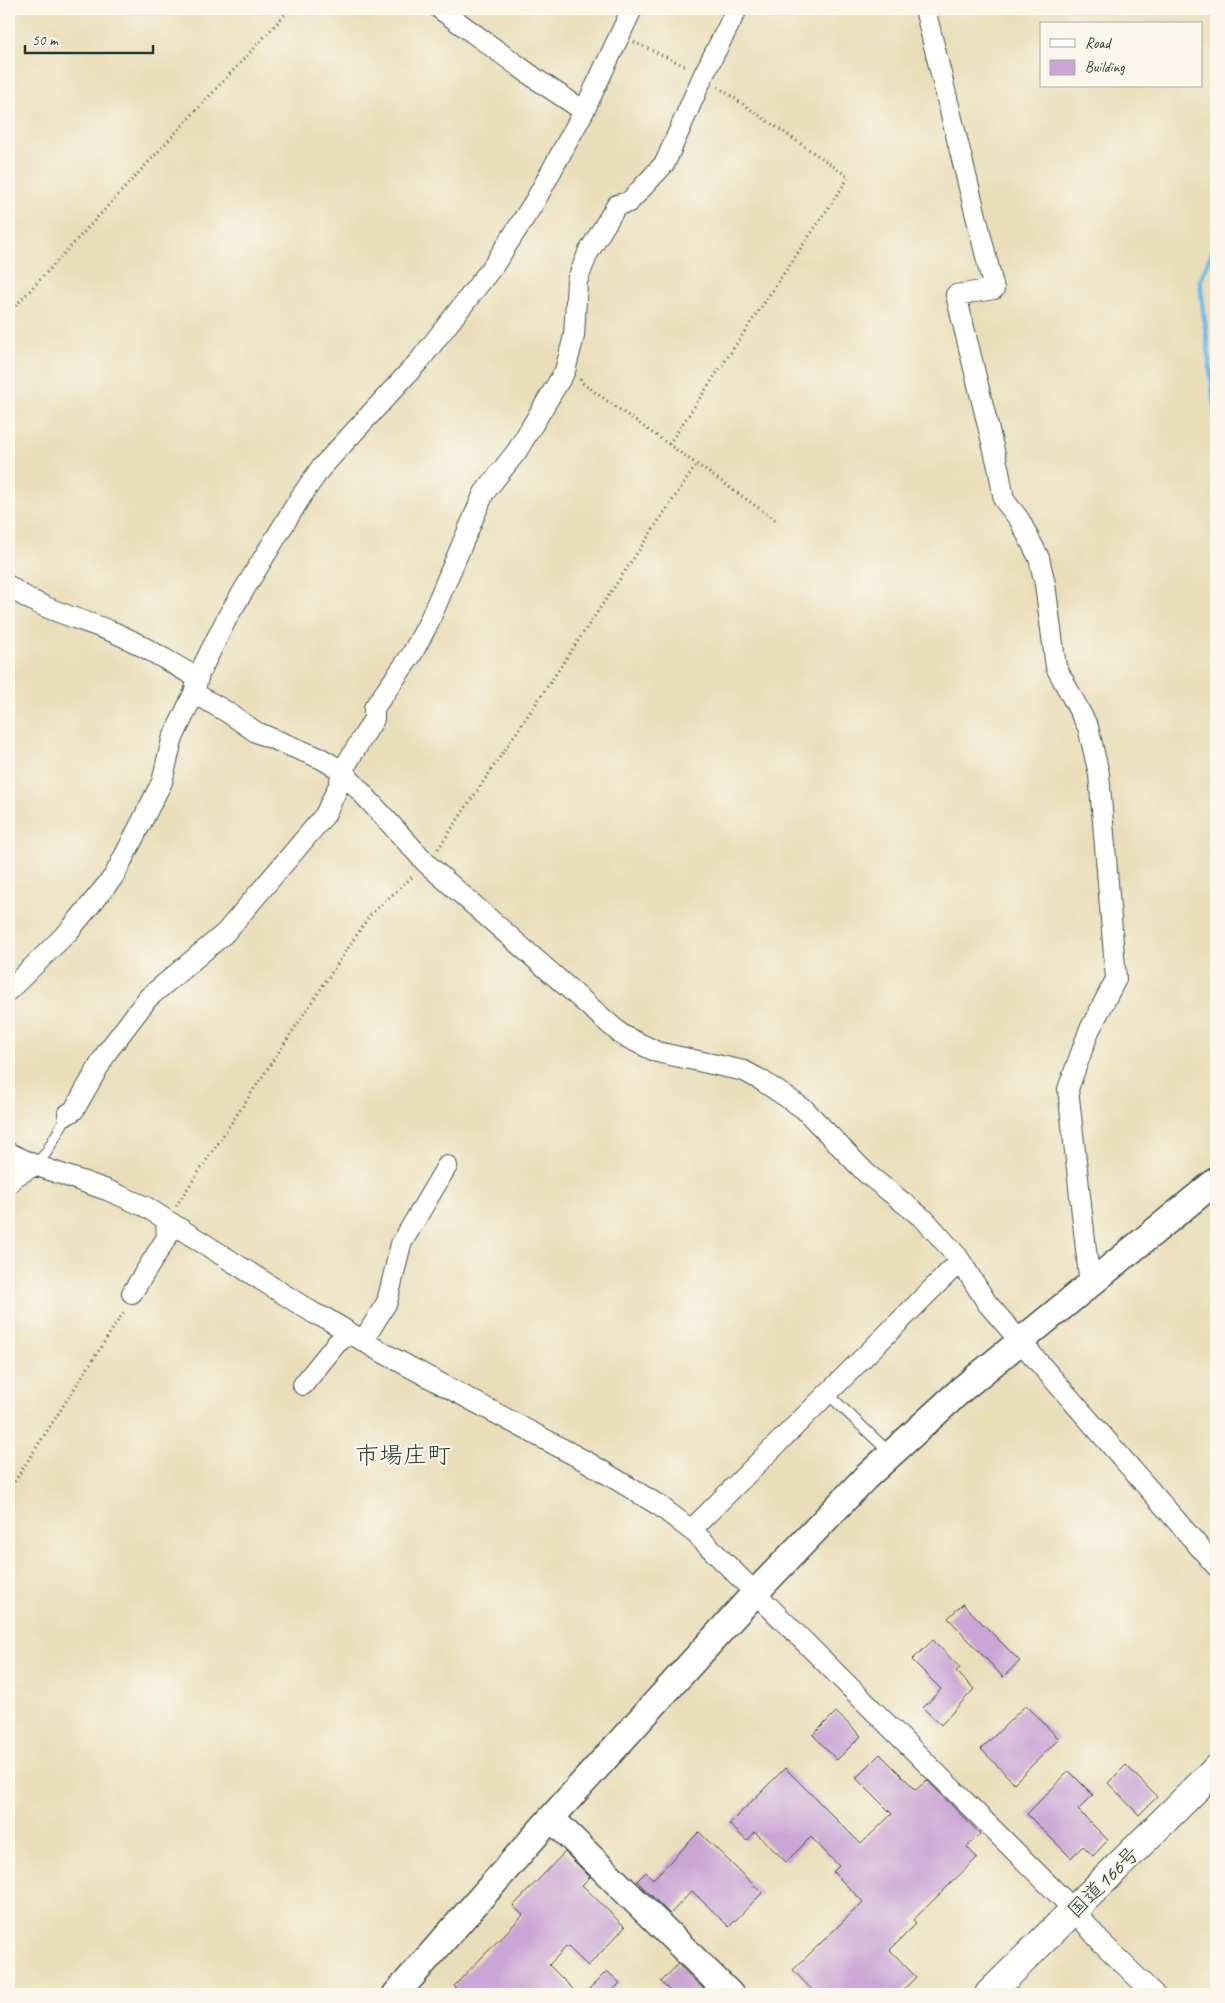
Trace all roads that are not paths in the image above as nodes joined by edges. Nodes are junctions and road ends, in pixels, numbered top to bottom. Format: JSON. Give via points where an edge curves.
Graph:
{"nodes":[{"id":1,"x":440,"y":9,"type":"edge"},
{"id":2,"x":632,"y":9,"type":"edge"},
{"id":3,"x":737,"y":9,"type":"edge"},
{"id":4,"x":925,"y":9,"type":"edge"},
{"id":5,"x":584,"y":111,"type":"junction"},
{"id":6,"x":9,"y":586,"type":"edge"},
{"id":7,"x":196,"y":685,"type":"junction"},
{"id":8,"x":342,"y":771,"type":"junction"},
{"id":9,"x":9,"y":990,"type":"edge"},
{"id":10,"x":68,"y":1114,"type":"joint"},
{"id":11,"x":9,"y":1153,"type":"edge"},
{"id":12,"x":35,"y":1165,"type":"junction"},
{"id":13,"x":447,"y":1166,"type":"dead end"},
{"id":14,"x":1216,"y":1181,"type":"edge"},
{"id":15,"x":9,"y":1183,"type":"edge"},
{"id":16,"x":166,"y":1221,"type":"junction"},
{"id":17,"x":963,"y":1266,"type":"junction"},
{"id":18,"x":1090,"y":1285,"type":"junction"},
{"id":19,"x":132,"y":1293,"type":"road end"},
{"id":20,"x":357,"y":1337,"type":"junction"},
{"id":21,"x":1020,"y":1341,"type":"junction"},
{"id":22,"x":303,"y":1385,"type":"dead end"},
{"id":23,"x":828,"y":1394,"type":"junction"},
{"id":24,"x":891,"y":1454,"type":"junction"},
{"id":25,"x":691,"y":1530,"type":"junction"},
{"id":26,"x":1216,"y":1566,"type":"edge"},
{"id":27,"x":754,"y":1593,"type":"junction"},
{"id":28,"x":1216,"y":1769,"type":"edge"},
{"id":29,"x":551,"y":1818,"type":"junction"},
{"id":30,"x":1074,"y":1910,"type":"junction"},
{"id":31,"x":396,"y":1994,"type":"edge"},
{"id":32,"x":730,"y":1994,"type":"edge"},
{"id":33,"x":989,"y":1994,"type":"edge"},
{"id":34,"x":1154,"y":1994,"type":"edge"}],
"edges":[{"from":1,"to":5,"type":"street"},
{"from":2,"to":5,"type":"street"},
{"from":3,"to":8,"type":"street","via":[[664,163],[629,202],[617,205],[588,253],[577,281],[574,336],[565,371],[517,451],[484,493],[424,631],[374,708],[374,719]]},
{"from":4,"to":18,"type":"street","via":[[994,289],[956,296],[1004,500],[1039,558],[1056,667],[1088,727],[1099,774],[1116,979],[1089,1030],[1068,1089]]},
{"from":5,"to":7,"type":"street","via":[[535,201],[473,295],[420,360],[330,457],[300,498],[228,616]]},
{"from":6,"to":7,"type":"street","via":[[20,595],[51,609],[115,633]]},
{"from":7,"to":8,"type":"street","via":[[256,732],[322,759]]},
{"from":7,"to":9,"type":"street","via":[[172,740],[162,782],[114,876],[69,931]]},
{"from":8,"to":10,"type":"street","via":[[325,815],[224,933],[148,998],[107,1052],[74,1110]]},
{"from":8,"to":17,"type":"street","via":[[424,867],[622,1036],[657,1052],[744,1071],[804,1109],[866,1172],[925,1220]]},
{"from":10,"to":12,"type":"lane","via":[[46,1153]]},
{"from":11,"to":12,"type":"street"},
{"from":12,"to":15,"type":"street"},
{"from":12,"to":16,"type":"street","via":[[107,1190],[146,1207]]},
{"from":13,"to":20,"type":"street","via":[[401,1244],[387,1302]]},
{"from":14,"to":18,"type":"street"},
{"from":16,"to":19,"type":"street","via":[[167,1237]]},
{"from":16,"to":20,"type":"street"},
{"from":17,"to":21,"type":"street","via":[[987,1303]]},
{"from":17,"to":23,"type":"street","via":[[951,1270]]},
{"from":18,"to":21,"type":"street"},
{"from":20,"to":22,"type":"street","via":[[336,1344]]},
{"from":20,"to":25,"type":"street","via":[[589,1463],[660,1506]]},
{"from":21,"to":24,"type":"street"},
{"from":21,"to":26,"type":"street"},
{"from":23,"to":24,"type":"lane"},
{"from":23,"to":25,"type":"street"},
{"from":24,"to":27,"type":"street"},
{"from":25,"to":27,"type":"street"},
{"from":27,"to":29,"type":"street"},
{"from":27,"to":30,"type":"street"},
{"from":28,"to":30,"type":"highway","name":"国道166号"},
{"from":29,"to":31,"type":"street"},
{"from":29,"to":32,"type":"street"},
{"from":30,"to":33,"type":"highway","name":"国道166号"},
{"from":30,"to":34,"type":"street","via":[[1100,1941]]}]}
